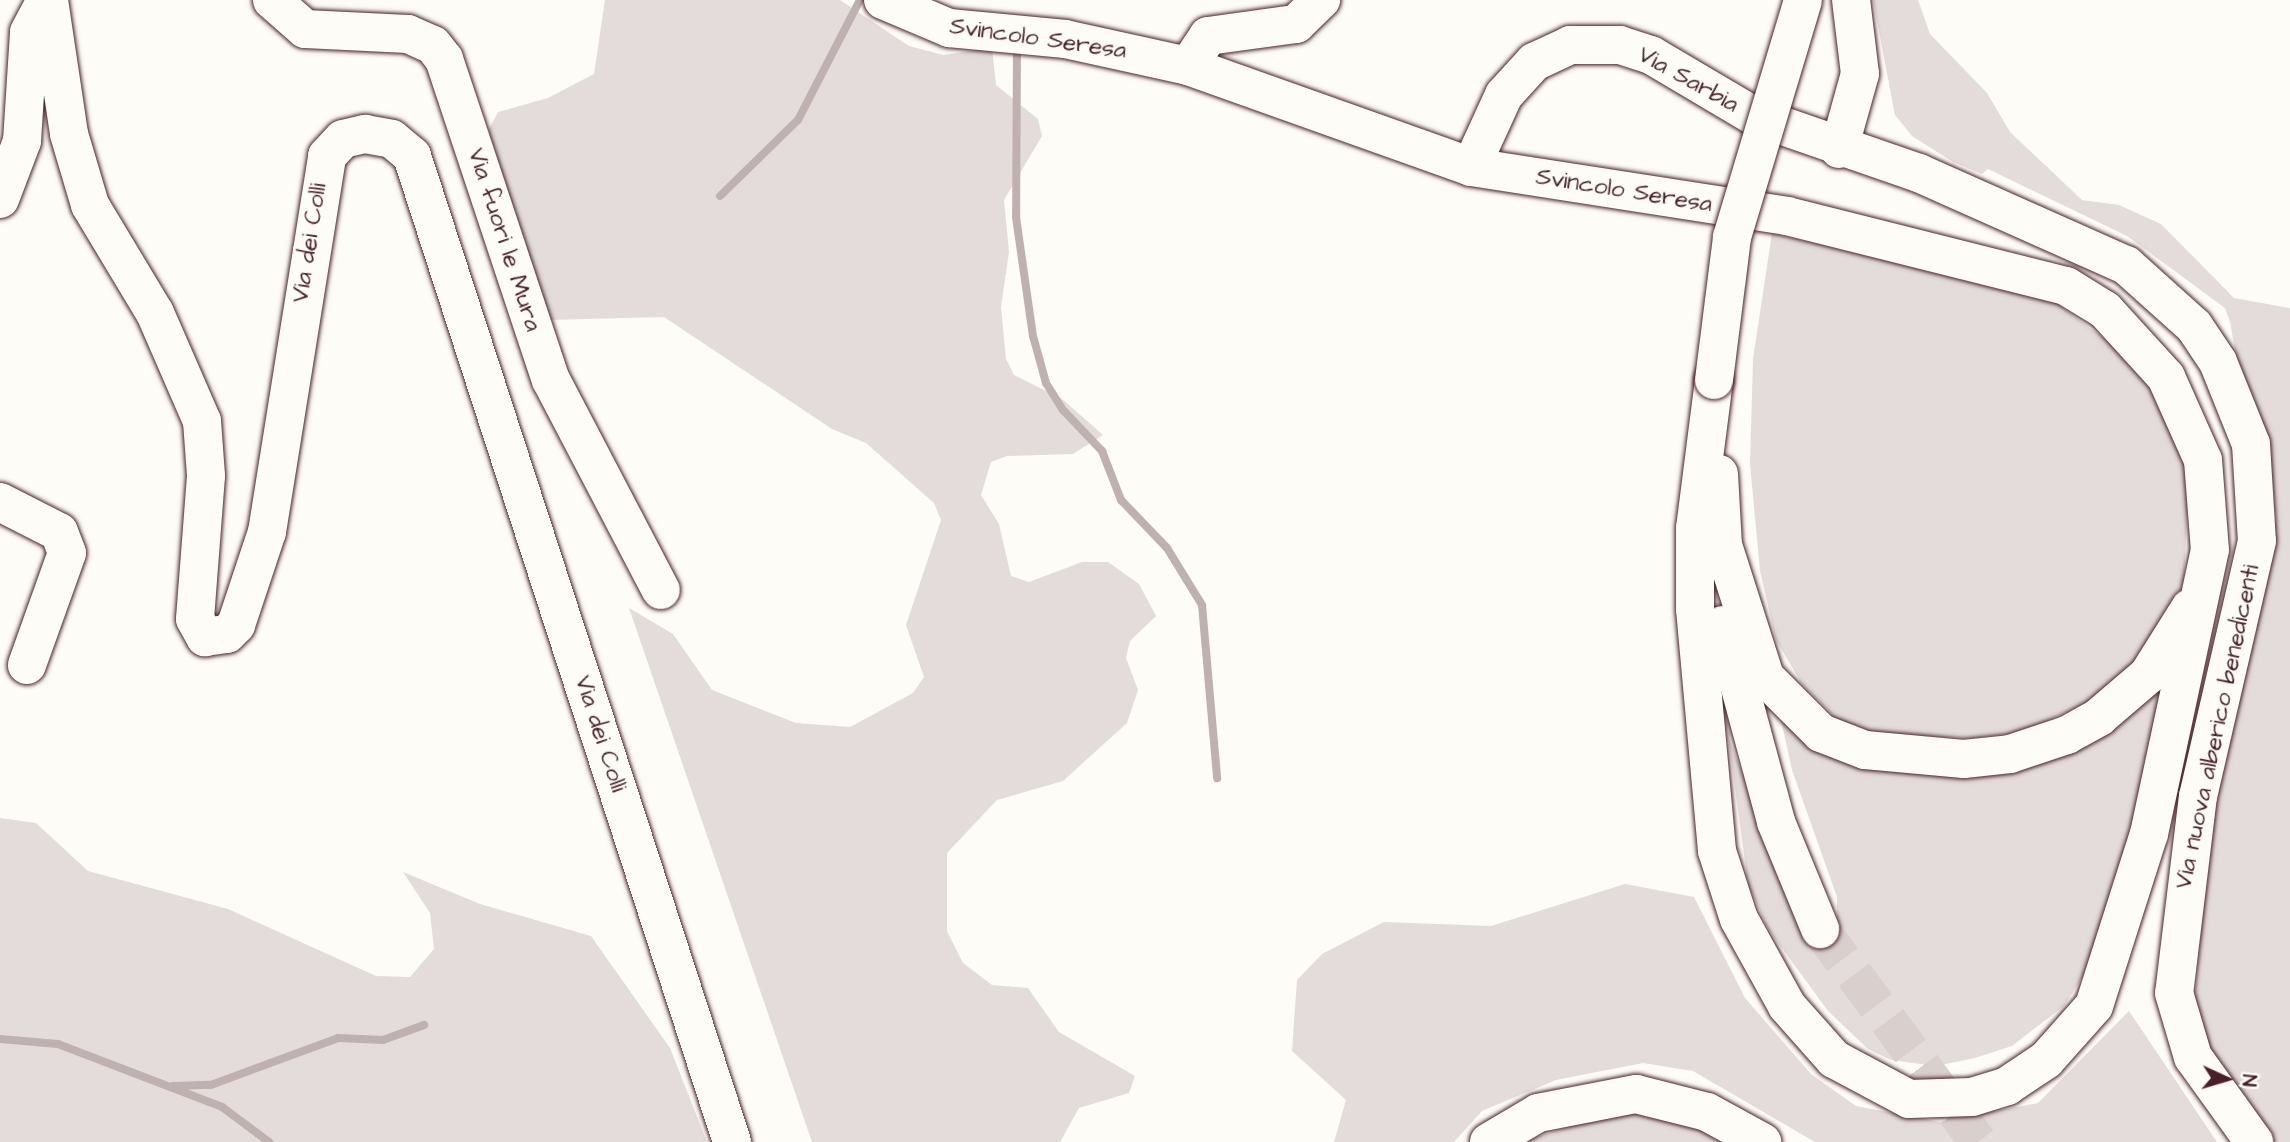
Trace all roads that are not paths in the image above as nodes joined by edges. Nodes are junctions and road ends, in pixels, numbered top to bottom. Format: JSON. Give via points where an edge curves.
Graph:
{"nodes":[{"id":1,"x":47,"y":0,"type":"edge"},
{"id":2,"x":271,"y":0,"type":"edge"},
{"id":3,"x":883,"y":0,"type":"edge"},
{"id":4,"x":1321,"y":0,"type":"edge"},
{"id":5,"x":1803,"y":0,"type":"edge"},
{"id":6,"x":1851,"y":0,"type":"edge"},
{"id":7,"x":1188,"y":66,"type":"junction"},
{"id":8,"x":1839,"y":149,"type":"junction"},
{"id":9,"x":1471,"y":167,"type":"junction"},
{"id":10,"x":0,"y":199,"type":"edge"},
{"id":11,"x":1714,"y":380,"type":"junction"},
{"id":12,"x":0,"y":502,"type":"edge"},
{"id":13,"x":2210,"y":550,"type":"junction"},
{"id":14,"x":661,"y":590,"type":"dead end"},
{"id":15,"x":27,"y":664,"type":"dead end"},
{"id":16,"x":1820,"y":929,"type":"tunnel mouth"},
{"id":17,"x":732,"y":1142,"type":"edge"},
{"id":18,"x":1489,"y":1142,"type":"edge"},
{"id":19,"x":1762,"y":1142,"type":"edge"},
{"id":20,"x":2254,"y":1142,"type":"edge"}],
"edges":[{"from":1,"to":10,"type":"main road","name":"Via dei Colli","via":[[29,32],[22,141]]},
{"from":1,"to":17,"type":"main road","name":"Via dei Colli","via":[[69,134],[90,205],[155,313],[202,421],[206,476],[195,619],[205,637],[228,634],[236,625],[267,532],[327,156],[343,139],[365,134],[391,139],[412,156]]},
{"from":2,"to":14,"type":"main road","name":"Via fuori le Mura","via":[[305,29],[408,34],[433,45],[444,59],[551,380]]},
{"from":3,"to":7,"type":"main road","name":"Svincolo Seresa","via":[[950,29],[1065,39]]},
{"from":4,"to":7,"type":"main road","via":[[1296,24],[1208,36]]},
{"from":5,"to":11,"type":"main road","bridge":true,"via":[[1732,237]]},
{"from":6,"to":8,"type":"main road","via":[[1860,74]]},
{"from":7,"to":9,"type":"main road","name":"Svincolo Seresa"},
{"from":8,"to":9,"type":"main road","name":"Via Sarbia","via":[[1721,100],[1651,55],[1588,43],[1550,51],[1517,76]]},
{"from":8,"to":20,"type":"main road","name":"Via nuova alberico benedicenti","via":[[1919,173],[2126,265],[2194,326],[2239,404],[2258,487],[2257,541],[2198,796],[2174,993],[2193,1057]]},
{"from":9,"to":13,"type":"main road","name":"Svincolo Seresa","via":[[1787,216],[2066,286],[2105,310],[2166,377],[2203,460]]},
{"from":11,"to":13,"type":"main road","via":[[1723,545],[1743,624],[1765,677],[1821,733],[1865,750],[1937,760],[2010,754],[2067,735],[2099,717],[2148,675],[2189,611]]},
{"from":11,"to":13,"type":"main road","via":[[1695,528],[1702,735],[1717,851],[1739,919],[1769,977],[1811,1035],[1858,1077],[1909,1099],[1972,1097],[2007,1086],[2046,1060],[2094,1006],[2108,978],[2171,751]]},
{"from":11,"to":16,"type":"main road","via":[[1708,524],[1720,615],[1776,822]]},
{"from":12,"to":15,"type":"main road","via":[[59,532],[67,553]]},
{"from":18,"to":19,"type":"main road","via":[[1538,1113],[1636,1094],[1707,1112]]}]}
